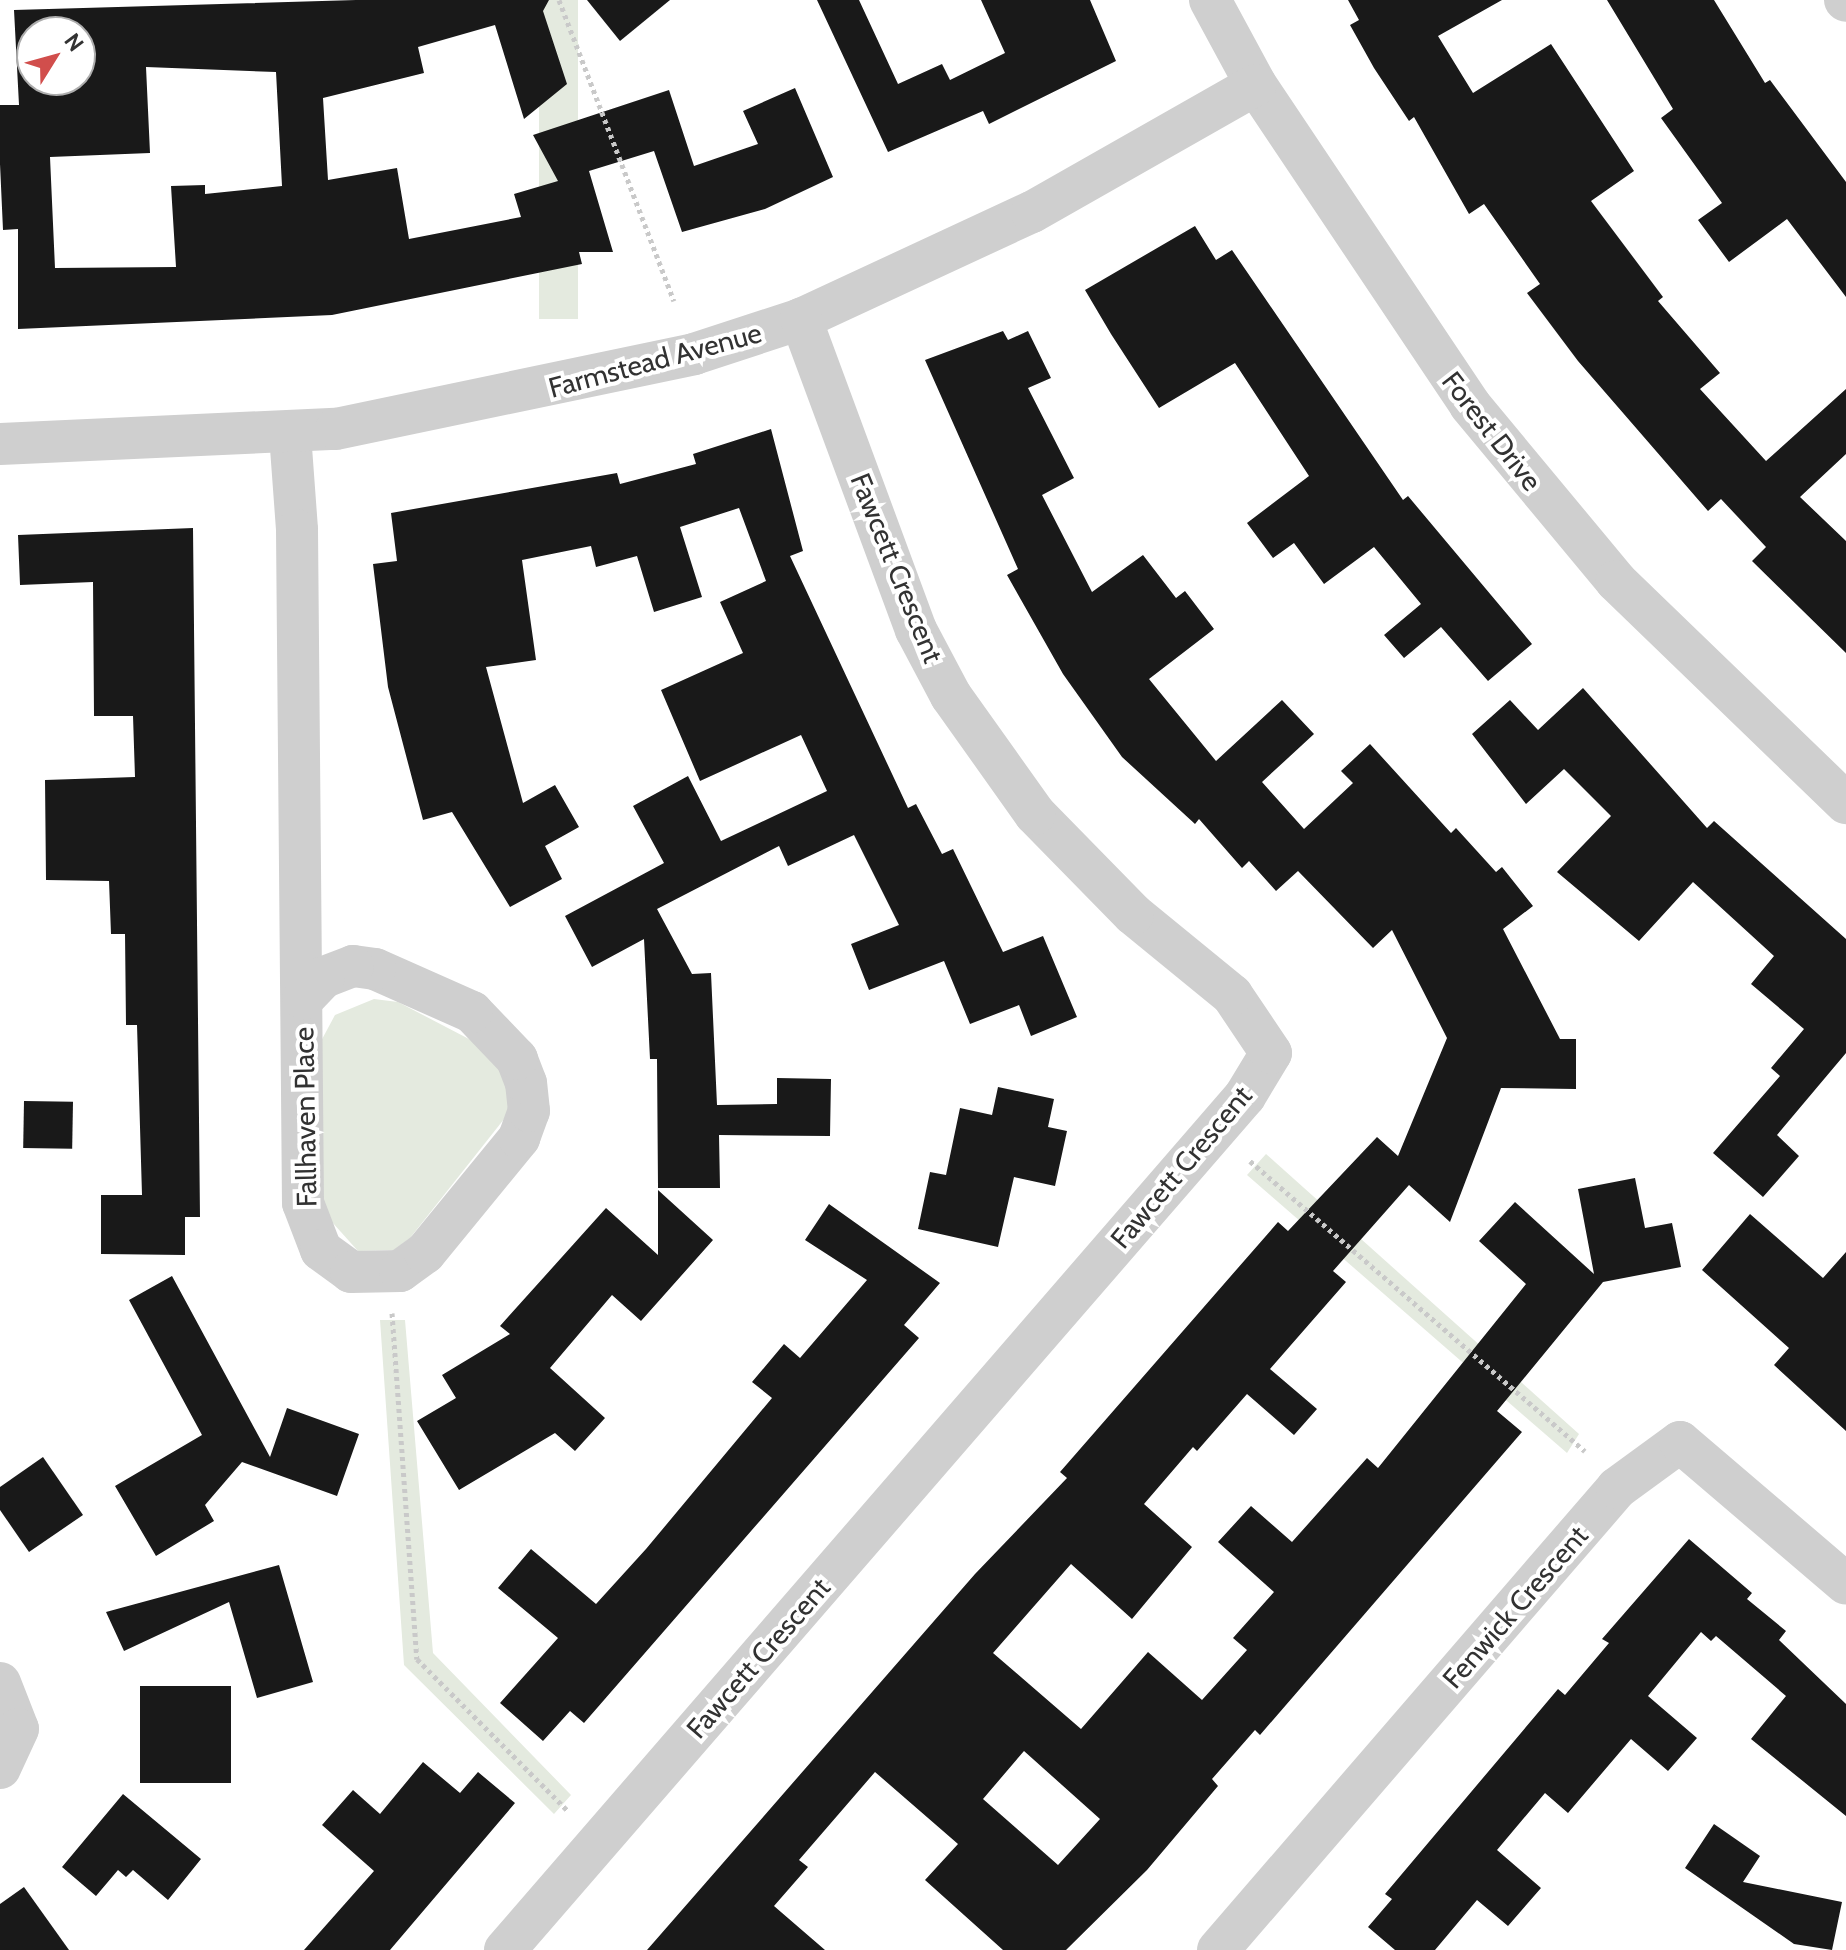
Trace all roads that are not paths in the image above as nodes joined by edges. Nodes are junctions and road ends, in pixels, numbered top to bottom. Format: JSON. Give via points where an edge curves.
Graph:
{"nodes":[{"id":1,"x":1210,"y":0,"type":"edge"},
{"id":2,"x":1256,"y":85,"type":"junction"},
{"id":3,"x":801,"y":319,"type":"junction"},
{"id":4,"x":290,"y":434,"type":"junction"},
{"id":5,"x":0,"y":444,"type":"edge"},
{"id":6,"x":1846,"y":803,"type":"edge"},
{"id":7,"x":303,"y":999,"type":"junction"},
{"id":8,"x":1846,"y":1584,"type":"edge"},
{"id":9,"x":0,"y":1683,"type":"edge"},
{"id":10,"x":0,"y":1768,"type":"edge"},
{"id":11,"x":505,"y":1950,"type":"edge"},
{"id":12,"x":1218,"y":1950,"type":"edge"}],
"edges":[{"from":1,"to":2,"type":"street","name":"Forest Drive"},
{"from":2,"to":3,"type":"street","name":"Farmstead Avenue","via":[[1032,212]]},
{"from":2,"to":6,"type":"street","name":"Forest Drive","via":[[1403,313],[1541,495],[1695,664]]},
{"from":3,"to":4,"type":"street","name":"Farmstead Avenue","via":[[560,388]]},
{"from":3,"to":11,"type":"street","name":"Fawcett Crescent","via":[[916,630],[959,708],[1035,814],[1133,914],[1232,995],[1271,1053],[1245,1096]]},
{"from":4,"to":5,"type":"street","name":"Farmstead Avenue"},
{"from":4,"to":7,"type":"street","name":"Fallhaven Place"},
{"from":7,"to":7,"type":"street","name":"Fallhaven Place","via":[[324,977],[353,966],[401,978],[472,1012],[501,1038],[526,1083],[529,1111],[519,1138],[425,1253],[400,1271],[351,1272],[309,1232],[303,1203]]},
{"from":8,"to":12,"type":"street","name":"Fenwick Crescent","via":[[1680,1442],[1617,1488]]},
{"from":9,"to":10,"type":"street","via":[[18,1729]]}]}
